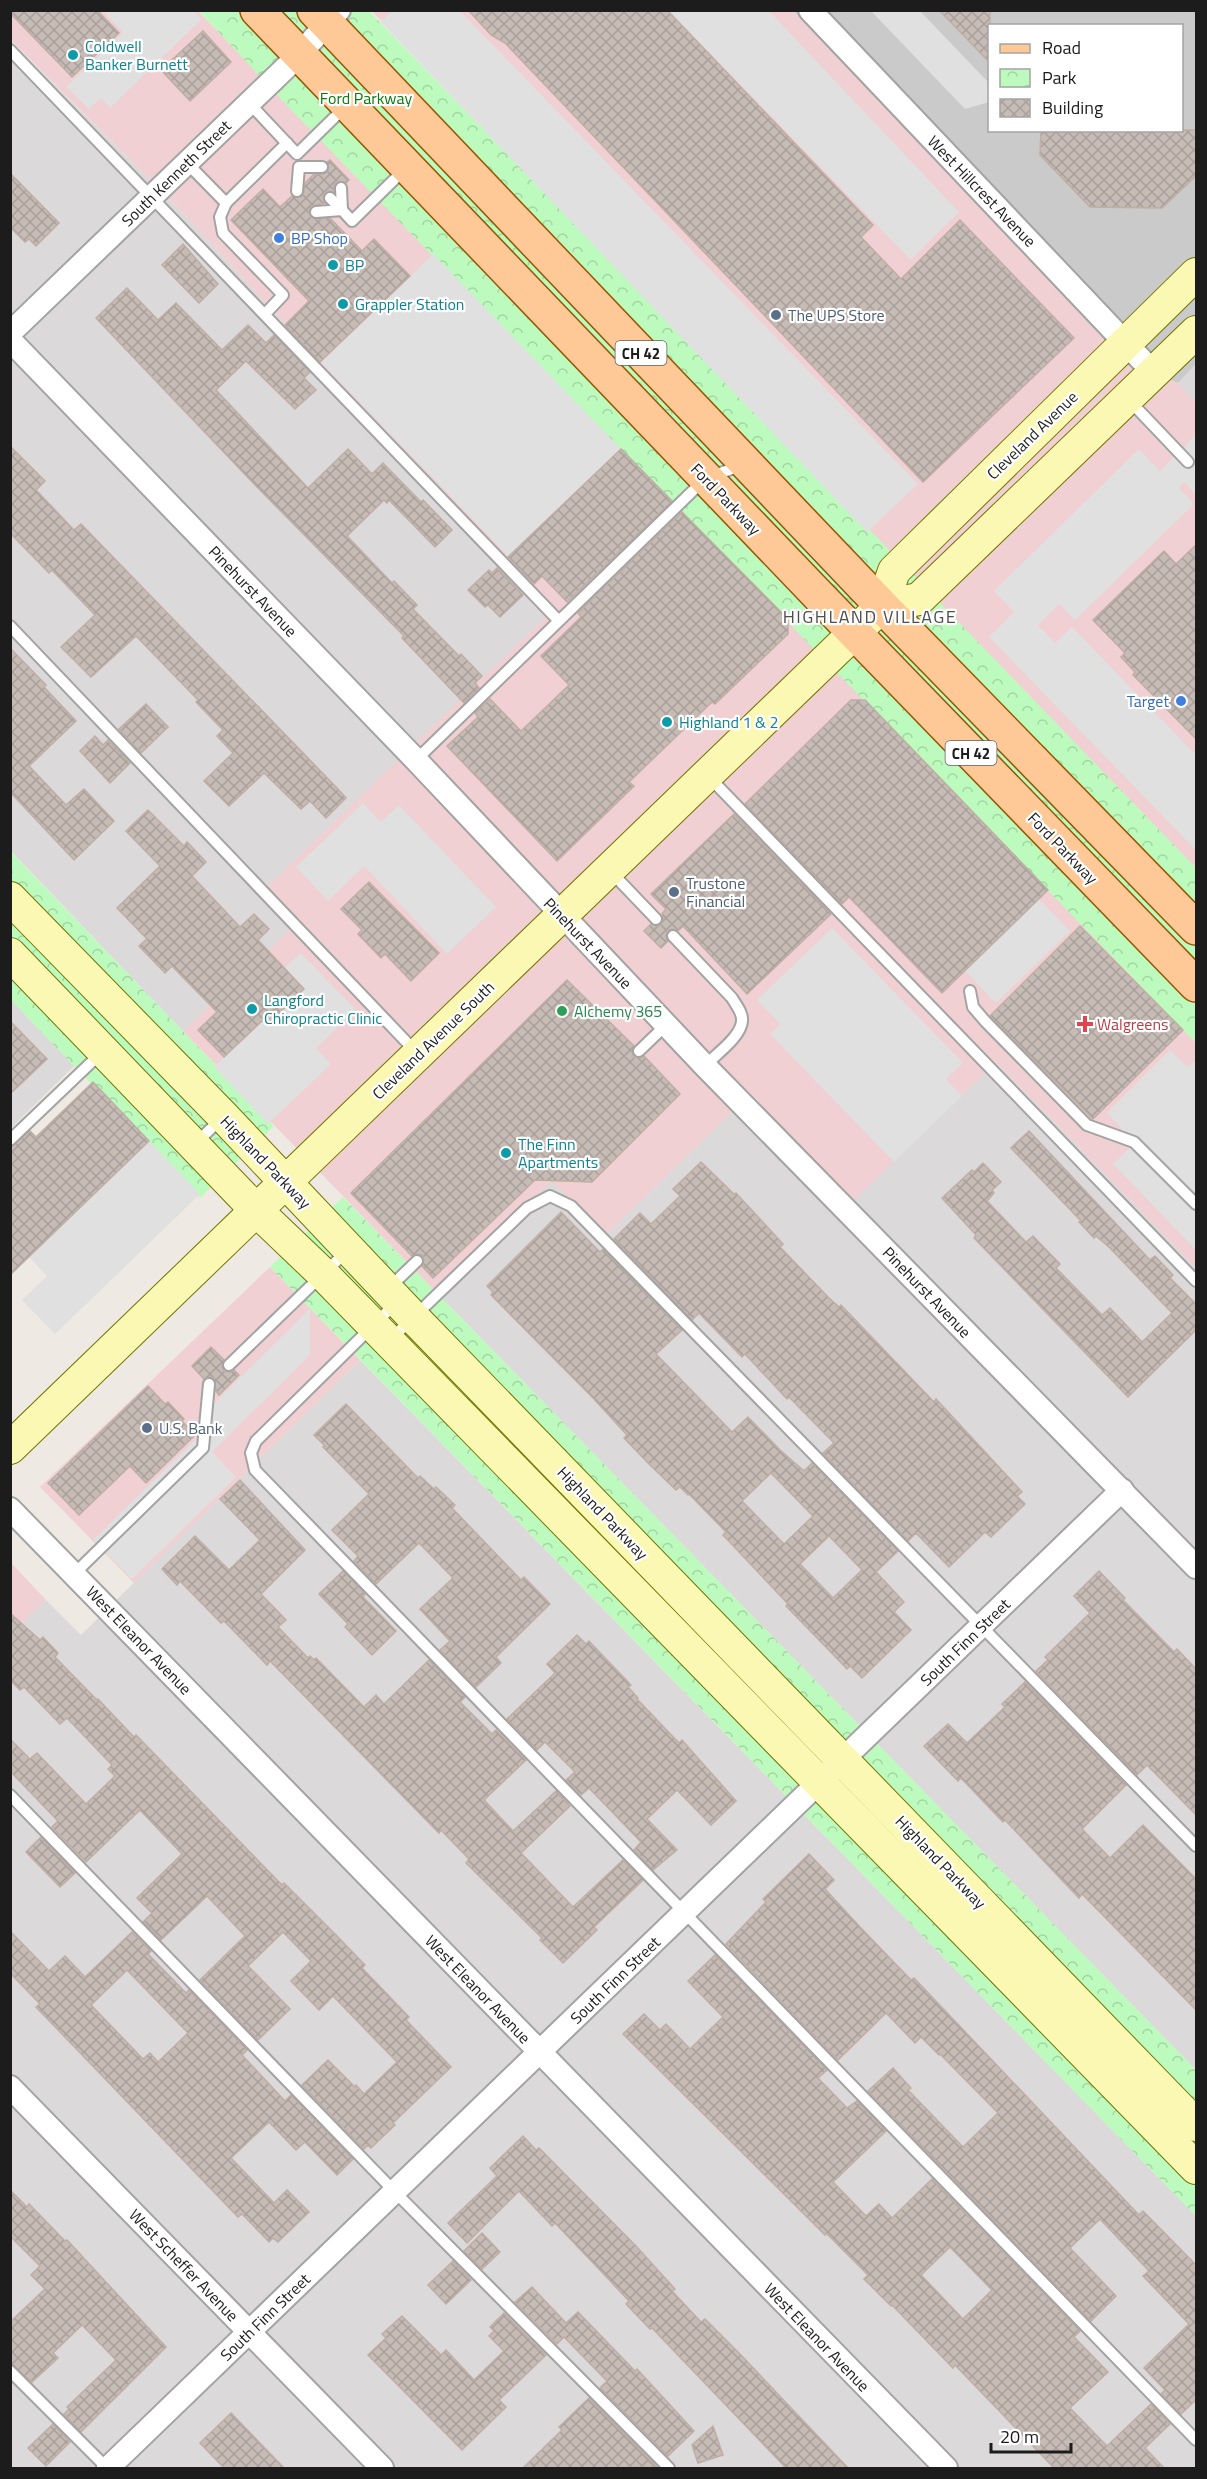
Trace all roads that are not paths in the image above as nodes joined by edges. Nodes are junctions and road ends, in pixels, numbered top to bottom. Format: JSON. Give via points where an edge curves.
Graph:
{"nodes":[{"id":1,"x":257,"y":10,"type":"edge"},
{"id":2,"x":810,"y":10,"type":"edge"},
{"id":3,"x":326,"y":15,"type":"edge"},
{"id":4,"x":10,"y":50,"type":"edge"},
{"id":5,"x":299,"y":55,"type":"junction"},
{"id":6,"x":249,"y":103,"type":"junction"},
{"id":7,"x":347,"y":105,"type":"junction"},
{"id":8,"x":287,"y":143,"type":"junction"},
{"id":9,"x":297,"y":154,"type":"junction"},
{"id":10,"x":186,"y":162,"type":"junction"},
{"id":11,"x":299,"y":166,"type":"junction"},
{"id":12,"x":322,"y":167,"type":"dead end"},
{"id":13,"x":407,"y":167,"type":"junction"},
{"id":14,"x":310,"y":178,"type":"dead end"},
{"id":15,"x":341,"y":188,"type":"dead end"},
{"id":16,"x":297,"y":191,"type":"dead end"},
{"id":17,"x":151,"y":196,"type":"junction"},
{"id":18,"x":330,"y":198,"type":"dead end"},
{"id":19,"x":226,"y":203,"type":"junction"},
{"id":20,"x":342,"y":210,"type":"junction"},
{"id":21,"x":316,"y":212,"type":"dead end"},
{"id":22,"x":502,"y":237,"type":"junction"},
{"id":23,"x":1197,"y":274,"type":"edge"},
{"id":24,"x":265,"y":314,"type":"junction"},
{"id":25,"x":1197,"y":332,"type":"edge"},
{"id":26,"x":10,"y":333,"type":"edge"},
{"id":27,"x":10,"y":340,"type":"edge"},
{"id":28,"x":1125,"y":343,"type":"junction"},
{"id":29,"x":1154,"y":373,"type":"junction"},
{"id":30,"x":1127,"y":399,"type":"junction"},
{"id":31,"x":1188,"y":462,"type":"dead end"},
{"id":32,"x":746,"y":464,"type":"junction"},
{"id":33,"x":706,"y":478,"type":"junction"},
{"id":34,"x":882,"y":606,"type":"junction"},
{"id":35,"x":558,"y":620,"type":"junction"},
{"id":36,"x":10,"y":627,"type":"edge"},
{"id":37,"x":854,"y":632,"type":"junction"},
{"id":38,"x":416,"y":760,"type":"junction"},
{"id":39,"x":707,"y":775,"type":"junction"},
{"id":40,"x":609,"y":870,"type":"junction"},
{"id":41,"x":10,"y":898,"type":"edge"},
{"id":42,"x":563,"y":916,"type":"junction"},
{"id":43,"x":656,"y":919,"type":"dead end"},
{"id":44,"x":1185,"y":933,"type":"edge"},
{"id":45,"x":673,"y":936,"type":"dead end"},
{"id":46,"x":10,"y":954,"type":"edge"},
{"id":47,"x":1197,"y":985,"type":"edge"},
{"id":48,"x":970,"y":991,"type":"dead end"},
{"id":49,"x":666,"y":1024,"type":"junction"},
{"id":50,"x":103,"y":1051,"type":"junction"},
{"id":51,"x":639,"y":1051,"type":"dead end"},
{"id":52,"x":418,"y":1054,"type":"junction"},
{"id":53,"x":705,"y":1066,"type":"junction"},
{"id":54,"x":224,"y":1117,"type":"junction"},
{"id":55,"x":10,"y":1140,"type":"edge"},
{"id":56,"x":194,"y":1145,"type":"junction"},
{"id":57,"x":285,"y":1181,"type":"junction"},
{"id":58,"x":1197,"y":1204,"type":"edge"},
{"id":59,"x":256,"y":1210,"type":"junction"},
{"id":60,"x":349,"y":1249,"type":"junction"},
{"id":61,"x":417,"y":1262,"type":"dead end"},
{"id":62,"x":323,"y":1274,"type":"junction"},
{"id":63,"x":1197,"y":1281,"type":"edge"},
{"id":64,"x":400,"y":1303,"type":"junction"},
{"id":65,"x":381,"y":1334,"type":"junction"},
{"id":66,"x":229,"y":1365,"type":"dead end"},
{"id":67,"x":209,"y":1384,"type":"dead end"},
{"id":68,"x":10,"y":1448,"type":"edge"},
{"id":69,"x":1122,"y":1490,"type":"junction"},
{"id":70,"x":10,"y":1509,"type":"edge"},
{"id":71,"x":1197,"y":1567,"type":"edge"},
{"id":72,"x":74,"y":1574,"type":"junction"},
{"id":73,"x":982,"y":1626,"type":"junction"},
{"id":74,"x":843,"y":1760,"type":"junction"},
{"id":75,"x":820,"y":1782,"type":"junction"},
{"id":76,"x":10,"y":1795,"type":"edge"},
{"id":77,"x":1197,"y":1846,"type":"edge"},
{"id":78,"x":684,"y":1914,"type":"junction"},
{"id":79,"x":540,"y":2052,"type":"junction"},
{"id":80,"x":10,"y":2087,"type":"edge"},
{"id":81,"x":1197,"y":2125,"type":"edge"},
{"id":82,"x":1197,"y":2168,"type":"edge"},
{"id":83,"x":395,"y":2192,"type":"junction"},
{"id":84,"x":249,"y":2332,"type":"junction"},
{"id":85,"x":10,"y":2371,"type":"edge"},
{"id":86,"x":1197,"y":2440,"type":"edge"},
{"id":87,"x":108,"y":2469,"type":"edge"},
{"id":88,"x":382,"y":2469,"type":"edge"},
{"id":89,"x":669,"y":2469,"type":"edge"},
{"id":90,"x":946,"y":2469,"type":"edge"}],
"edges":[{"from":1,"to":5,"type":"main road","name":"Ford Parkway","number":"CH 42"},
{"from":2,"to":28,"type":"street","name":"West Hillcrest Avenue"},
{"from":3,"to":5,"type":"street","name":"South Kenneth Street"},
{"from":3,"to":22,"type":"main road","name":"Ford Parkway","number":"CH 42"},
{"from":4,"to":17,"type":"lane"},
{"from":5,"to":6,"type":"street","name":"South Kenneth Street"},
{"from":5,"to":7,"type":"main road","name":"Ford Parkway","number":"CH 42"},
{"from":6,"to":8,"type":"lane"},
{"from":6,"to":10,"type":"street","name":"South Kenneth Street"},
{"from":7,"to":9,"type":"lane"},
{"from":7,"to":13,"type":"main road","name":"Ford Parkway","number":"CH 42"},
{"from":8,"to":9,"type":"lane"},
{"from":8,"to":19,"type":"lane"},
{"from":9,"to":11,"type":"lane"},
{"from":10,"to":17,"type":"street","name":"South Kenneth Street"},
{"from":10,"to":19,"type":"lane"},
{"from":11,"to":12,"type":"lane"},
{"from":11,"to":14,"type":"lane"},
{"from":11,"to":16,"type":"lane"},
{"from":13,"to":20,"type":"lane","via":[[352,221]]},
{"from":13,"to":22,"type":"main road","name":"Ford Parkway","number":"CH 42"},
{"from":15,"to":20,"type":"lane"},
{"from":17,"to":24,"type":"lane"},
{"from":17,"to":26,"type":"street","name":"South Kenneth Street"},
{"from":18,"to":20,"type":"lane"},
{"from":19,"to":24,"type":"lane","via":[[220,217],[223,233],[283,295]]},
{"from":20,"to":21,"type":"lane"},
{"from":22,"to":32,"type":"main road","name":"Ford Parkway","number":"CH 42"},
{"from":22,"to":33,"type":"main road","name":"Ford Parkway","number":"CH 42"},
{"from":23,"to":28,"type":"street","name":"Cleveland Avenue"},
{"from":24,"to":35,"type":"lane"},
{"from":25,"to":29,"type":"street"},
{"from":27,"to":38,"type":"street","name":"Pinehurst Avenue"},
{"from":28,"to":29,"type":"street","name":"West Hillcrest Avenue"},
{"from":28,"to":34,"type":"street","name":"Cleveland Avenue","via":[[894,571]]},
{"from":29,"to":30,"type":"street"},
{"from":30,"to":31,"type":"lane"},
{"from":30,"to":34,"type":"street","via":[[919,599]]},
{"from":32,"to":33,"type":"lane"},
{"from":32,"to":34,"type":"main road","name":"Ford Parkway","number":"CH 42"},
{"from":33,"to":35,"type":"lane"},
{"from":33,"to":37,"type":"main road","name":"Ford Parkway","number":"CH 42"},
{"from":34,"to":37,"type":"street","name":"Cleveland Avenue"},
{"from":34,"to":44,"type":"main road","name":"Ford Parkway","number":"CH 42"},
{"from":35,"to":38,"type":"lane"},
{"from":36,"to":52,"type":"lane"},
{"from":37,"to":39,"type":"street","name":"Cleveland Avenue South"},
{"from":37,"to":44,"type":"main road","name":"Ford Parkway","number":"CH 42"},
{"from":38,"to":42,"type":"street","name":"Pinehurst Avenue"},
{"from":39,"to":40,"type":"street","name":"Cleveland Avenue South"},
{"from":39,"to":63,"type":"lane"},
{"from":40,"to":42,"type":"street","name":"Cleveland Avenue South"},
{"from":40,"to":43,"type":"lane"},
{"from":41,"to":54,"type":"street","name":"Highland Parkway"},
{"from":42,"to":49,"type":"street","name":"Pinehurst Avenue"},
{"from":42,"to":52,"type":"street","name":"Cleveland Avenue South"},
{"from":44,"to":47,"type":"main road","name":"Ford Parkway","number":"CH 42"},
{"from":45,"to":53,"type":"lane","via":[[740,1010],[742,1020],[737,1033]]},
{"from":46,"to":50,"type":"street","name":"Highland Parkway"},
{"from":48,"to":58,"type":"lane","via":[[973,1007],[984,1021],[1087,1125],[1134,1142]]},
{"from":49,"to":51,"type":"lane"},
{"from":49,"to":53,"type":"street","name":"Pinehurst Avenue"},
{"from":50,"to":55,"type":"lane"},
{"from":50,"to":56,"type":"street","name":"Highland Parkway"},
{"from":52,"to":57,"type":"street","name":"Cleveland Avenue South"},
{"from":53,"to":69,"type":"street","name":"Pinehurst Avenue"},
{"from":54,"to":56,"type":"lane"},
{"from":54,"to":57,"type":"street","name":"Highland Parkway"},
{"from":56,"to":59,"type":"street","name":"Highland Parkway"},
{"from":57,"to":59,"type":"street","name":"Cleveland Avenue South"},
{"from":57,"to":60,"type":"street","name":"Highland Parkway"},
{"from":59,"to":62,"type":"street","name":"Highland Parkway"},
{"from":59,"to":68,"type":"street","name":"Cleveland Avenue South"},
{"from":60,"to":62,"type":"lane"},
{"from":60,"to":64,"type":"street","name":"Highland Parkway"},
{"from":61,"to":64,"type":"lane"},
{"from":62,"to":65,"type":"street","name":"Highland Parkway"},
{"from":62,"to":66,"type":"lane"},
{"from":64,"to":65,"type":"lane"},
{"from":64,"to":65,"type":"lane"},
{"from":64,"to":73,"type":"lane","via":[[527,1208],[550,1196],[571,1206]]},
{"from":64,"to":74,"type":"street","name":"Highland Parkway"},
{"from":65,"to":75,"type":"street","name":"Highland Parkway"},
{"from":65,"to":78,"type":"lane","via":[[256,1441],[251,1453],[255,1470]]},
{"from":67,"to":72,"type":"lane","via":[[203,1448]]},
{"from":69,"to":71,"type":"street","name":"Pinehurst Avenue"},
{"from":69,"to":73,"type":"street","name":"South Finn Street"},
{"from":70,"to":72,"type":"street","name":"West Eleanor Avenue"},
{"from":72,"to":79,"type":"street","name":"West Eleanor Avenue"},
{"from":73,"to":74,"type":"street","name":"South Finn Street"},
{"from":73,"to":77,"type":"lane"},
{"from":74,"to":75,"type":"street","name":"South Finn Street"},
{"from":74,"to":81,"type":"street","name":"Highland Parkway"},
{"from":75,"to":78,"type":"street","name":"South Finn Street"},
{"from":75,"to":82,"type":"street","name":"Highland Parkway"},
{"from":76,"to":83,"type":"lane"},
{"from":78,"to":79,"type":"street","name":"South Finn Street"},
{"from":78,"to":86,"type":"lane"},
{"from":79,"to":83,"type":"street","name":"South Finn Street"},
{"from":79,"to":90,"type":"street","name":"West Eleanor Avenue"},
{"from":80,"to":84,"type":"street","name":"West Scheffer Avenue"},
{"from":83,"to":84,"type":"street","name":"South Finn Street"},
{"from":83,"to":89,"type":"lane"},
{"from":84,"to":87,"type":"street","name":"South Finn Street"},
{"from":84,"to":88,"type":"street","name":"West Scheffer Avenue"},
{"from":85,"to":87,"type":"lane"}]}
